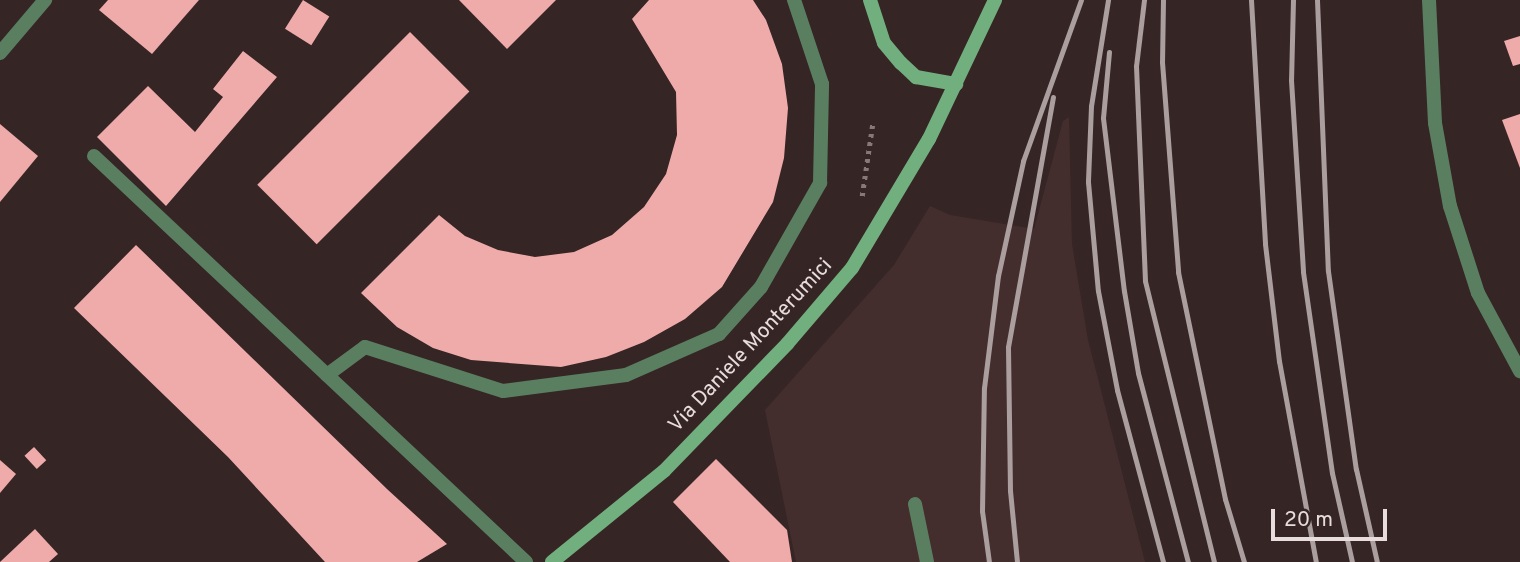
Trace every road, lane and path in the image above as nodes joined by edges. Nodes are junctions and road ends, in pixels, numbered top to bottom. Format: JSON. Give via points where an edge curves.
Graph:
{"nodes":[{"id":1,"x":45,"y":0,"type":"edge"},
{"id":2,"x":794,"y":0,"type":"edge"},
{"id":3,"x":870,"y":0,"type":"edge"},
{"id":4,"x":995,"y":0,"type":"edge"},
{"id":5,"x":1429,"y":0,"type":"edge"},
{"id":6,"x":0,"y":53,"type":"edge"},
{"id":7,"x":956,"y":83,"type":"junction"},
{"id":8,"x":94,"y":156,"type":"dead end"},
{"id":9,"x":1520,"y":371,"type":"edge"},
{"id":10,"x":327,"y":375,"type":"junction"},
{"id":11,"x":915,"y":504,"type":"dead end"},
{"id":12,"x":526,"y":562,"type":"edge"},
{"id":13,"x":552,"y":562,"type":"edge"},
{"id":14,"x":927,"y":562,"type":"edge"}],
"edges":[{"from":1,"to":6,"type":"street"},
{"from":2,"to":10,"type":"street","via":[[822,84],[820,183],[761,287],[719,334],[626,376],[503,391],[365,347]]},
{"from":3,"to":7,"type":"street","via":[[884,43],[901,63],[916,77]]},
{"from":4,"to":7,"type":"street","name":"Via Daniele Monterumici"},
{"from":5,"to":9,"type":"street","via":[[1435,123],[1450,206],[1478,293]]},
{"from":7,"to":13,"type":"street","name":"Via Daniele Monterumici","via":[[929,139],[852,268],[787,344],[664,471]]},
{"from":8,"to":10,"type":"street"},
{"from":10,"to":12,"type":"street"},
{"from":11,"to":14,"type":"street"}]}
